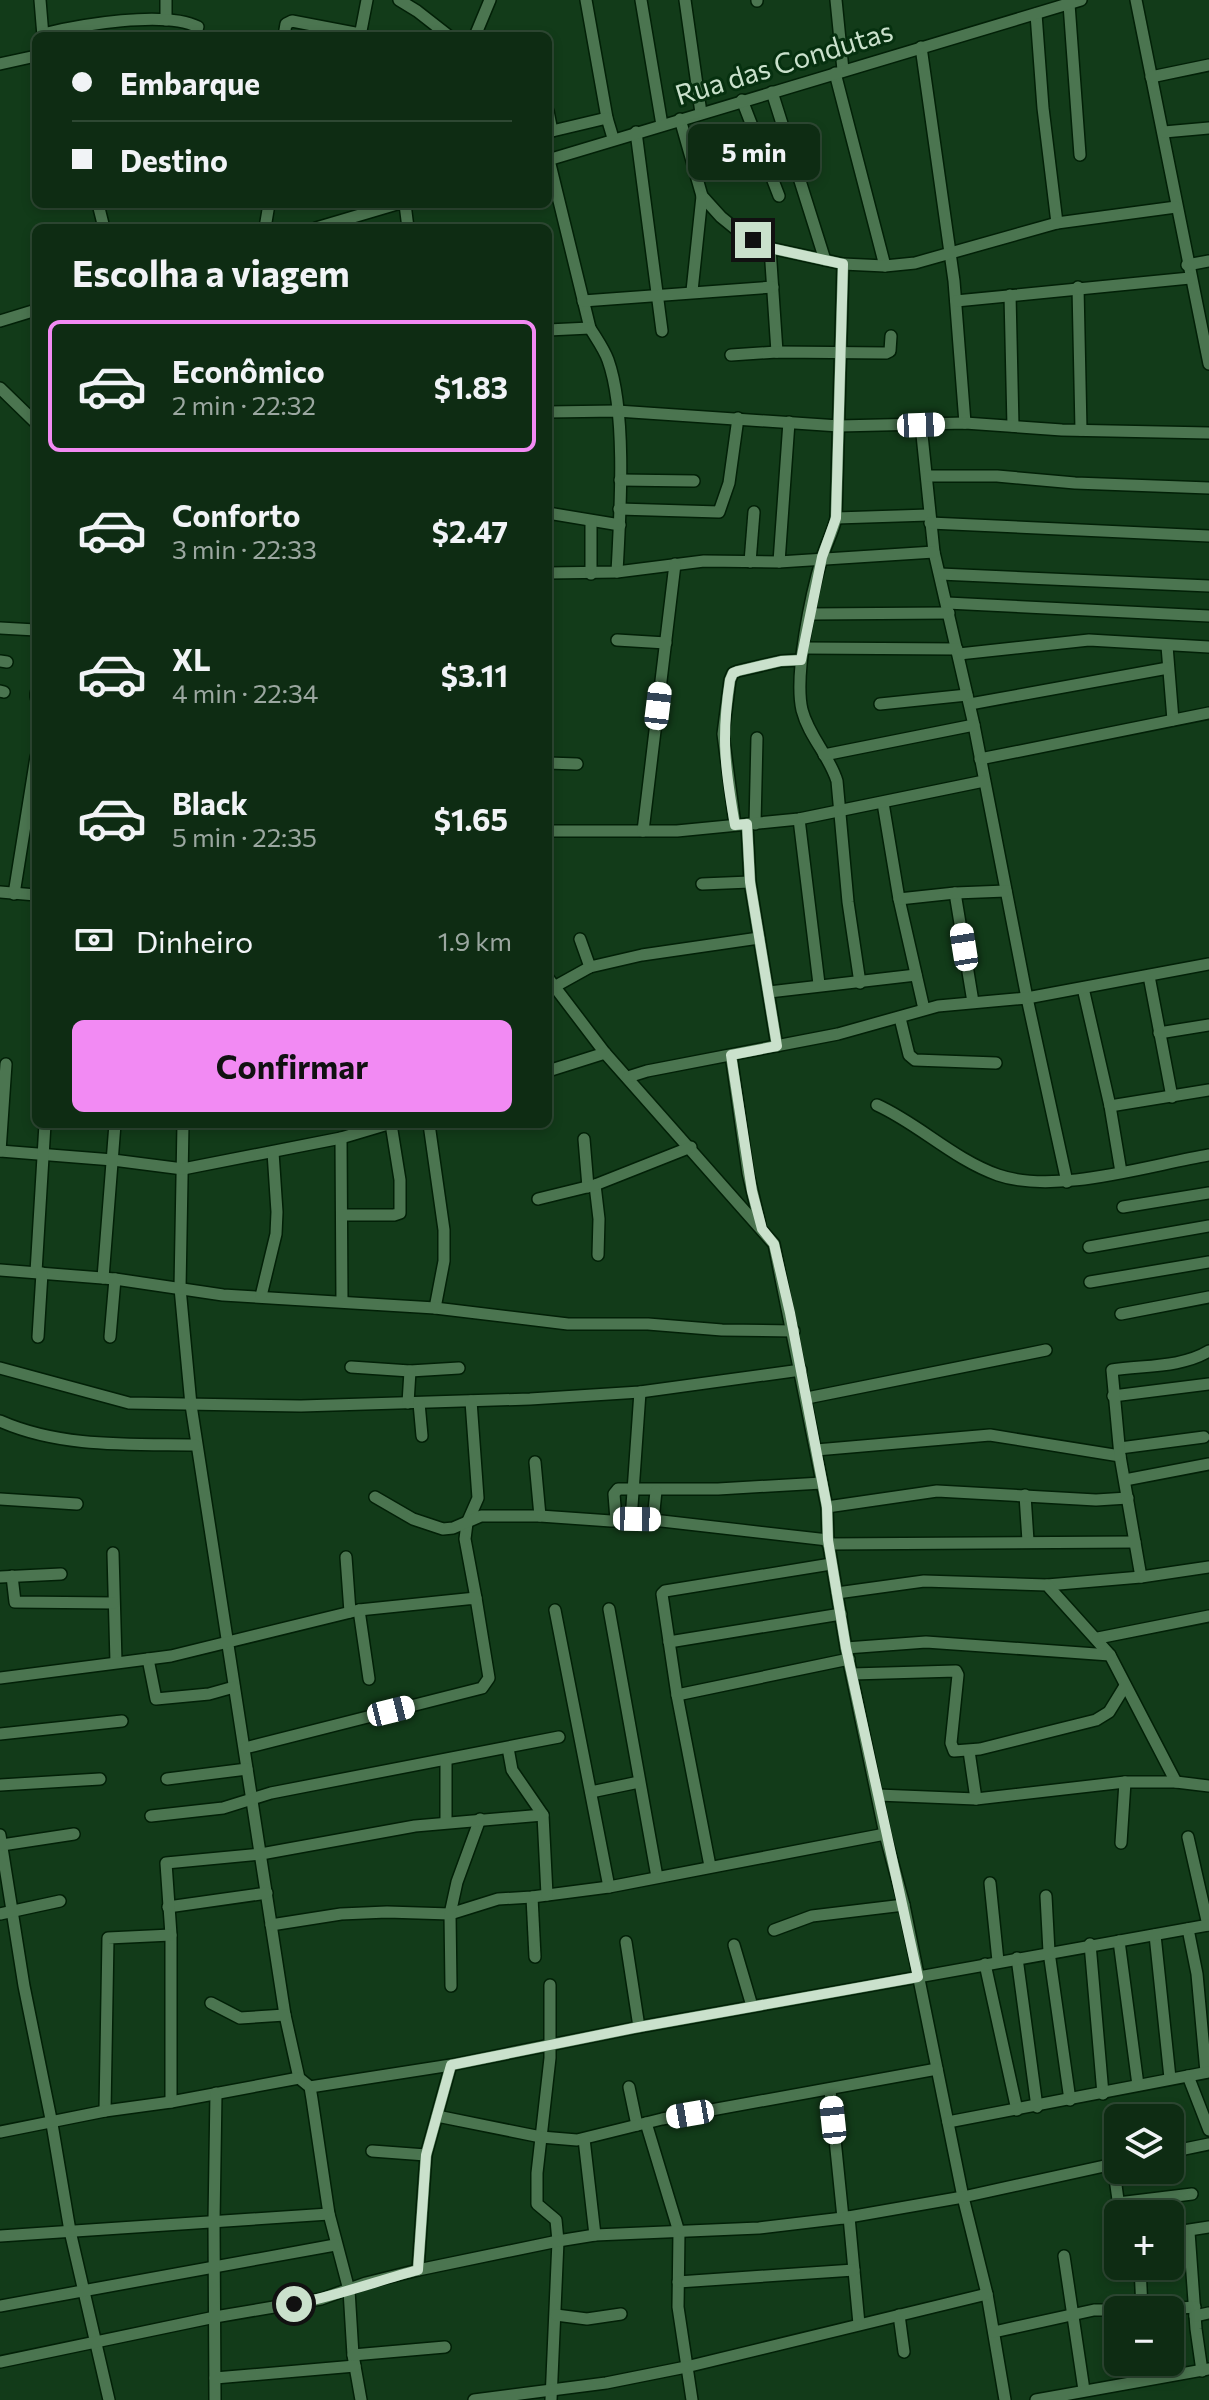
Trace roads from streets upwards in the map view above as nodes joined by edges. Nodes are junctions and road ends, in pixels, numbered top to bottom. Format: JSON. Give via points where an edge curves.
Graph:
{"nodes":[{"id":1,"x":40,"y":0,"type":"edge"},
{"id":2,"x":166,"y":0,"type":"edge"},
{"id":3,"x":367,"y":0,"type":"edge"},
{"id":4,"x":399,"y":0,"type":"edge"},
{"id":5,"x":490,"y":0,"type":"edge"},
{"id":6,"x":586,"y":0,"type":"edge"},
{"id":7,"x":641,"y":0,"type":"edge"},
{"id":8,"x":685,"y":0,"type":"edge"},
{"id":9,"x":836,"y":0,"type":"edge"},
{"id":10,"x":1136,"y":0,"type":"edge"},
{"id":11,"x":1075,"y":2,"type":"edge"},
{"id":12,"x":1036,"y":14,"type":"junction"},
{"id":13,"x":166,"y":20,"type":"junction"},
{"id":14,"x":198,"y":27,"type":"dead end"},
{"id":15,"x":43,"y":32,"type":"edge"},
{"id":16,"x":54,"y":32,"type":"edge"},
{"id":17,"x":285,"y":32,"type":"edge"},
{"id":18,"x":345,"y":32,"type":"edge"},
{"id":19,"x":361,"y":32,"type":"edge"},
{"id":20,"x":444,"y":32,"type":"edge"},
{"id":21,"x":477,"y":32,"type":"edge"},
{"id":22,"x":921,"y":47,"type":"junction"},
{"id":23,"x":32,"y":57,"type":"edge"},
{"id":24,"x":0,"y":64,"type":"edge"},
{"id":25,"x":1209,"y":65,"type":"edge"},
{"id":26,"x":839,"y":72,"type":"junction"},
{"id":27,"x":1151,"y":77,"type":"junction"},
{"id":28,"x":772,"y":92,"type":"junction"},
{"id":29,"x":742,"y":100,"type":"junction"},
{"id":30,"x":701,"y":113,"type":"junction"},
{"id":31,"x":607,"y":118,"type":"junction"},
{"id":32,"x":680,"y":119,"type":"junction"},
{"id":33,"x":662,"y":125,"type":"junction"},
{"id":34,"x":1209,"y":128,"type":"edge"},
{"id":35,"x":552,"y":131,"type":"edge"},
{"id":36,"x":636,"y":132,"type":"junction"},
{"id":37,"x":1164,"y":132,"type":"junction"},
{"id":38,"x":613,"y":138,"type":"junction"},
{"id":39,"x":1080,"y":155,"type":"dead end"},
{"id":40,"x":552,"y":159,"type":"edge"},
{"id":41,"x":552,"y":176,"type":"edge"},
{"id":42,"x":702,"y":196,"type":"junction"},
{"id":43,"x":779,"y":196,"type":"dead end"},
{"id":44,"x":1176,"y":207,"type":"junction"},
{"id":45,"x":360,"y":209,"type":"edge"},
{"id":46,"x":1057,"y":223,"type":"junction"},
{"id":47,"x":325,"y":224,"type":"edge"},
{"id":48,"x":770,"y":248,"type":"junction"},
{"id":49,"x":950,"y":255,"type":"junction"},
{"id":50,"x":825,"y":260,"type":"junction"},
{"id":51,"x":1209,"y":261,"type":"edge"},
{"id":52,"x":843,"y":264,"type":"junction"},
{"id":53,"x":1187,"y":265,"type":"junction"},
{"id":54,"x":885,"y":266,"type":"junction"},
{"id":55,"x":1190,"y":278,"type":"junction"},
{"id":56,"x":773,"y":287,"type":"junction"},
{"id":57,"x":1078,"y":287,"type":"junction"},
{"id":58,"x":692,"y":291,"type":"junction"},
{"id":59,"x":657,"y":295,"type":"junction"},
{"id":60,"x":1010,"y":295,"type":"junction"},
{"id":61,"x":583,"y":301,"type":"junction"},
{"id":62,"x":956,"y":301,"type":"junction"},
{"id":63,"x":32,"y":311,"type":"edge"},
{"id":64,"x":1204,"y":318,"type":"edge"},
{"id":65,"x":0,"y":321,"type":"edge"},
{"id":66,"x":590,"y":328,"type":"junction"},
{"id":67,"x":552,"y":330,"type":"edge"},
{"id":68,"x":662,"y":331,"type":"dead end"},
{"id":69,"x":891,"y":336,"type":"dead end"},
{"id":70,"x":777,"y":352,"type":"junction"},
{"id":71,"x":841,"y":352,"type":"junction"},
{"id":72,"x":731,"y":355,"type":"dead end"},
{"id":73,"x":1209,"y":364,"type":"edge"},
{"id":74,"x":0,"y":388,"type":"edge"},
{"id":75,"x":14,"y":403,"type":"junction"},
{"id":76,"x":0,"y":409,"type":"edge"},
{"id":77,"x":617,"y":411,"type":"junction"},
{"id":78,"x":552,"y":412,"type":"edge"},
{"id":79,"x":738,"y":418,"type":"junction"},
{"id":80,"x":32,"y":419,"type":"edge"},
{"id":81,"x":789,"y":422,"type":"junction"},
{"id":82,"x":965,"y":423,"type":"junction"},
{"id":83,"x":921,"y":425,"type":"junction"},
{"id":84,"x":839,"y":426,"type":"junction"},
{"id":85,"x":1013,"y":426,"type":"junction"},
{"id":86,"x":1081,"y":430,"type":"junction"},
{"id":87,"x":1209,"y":433,"type":"edge"},
{"id":88,"x":927,"y":476,"type":"junction"},
{"id":89,"x":620,"y":480,"type":"junction"},
{"id":90,"x":694,"y":481,"type":"dead end"},
{"id":91,"x":1209,"y":488,"type":"edge"},
{"id":92,"x":619,"y":509,"type":"junction"},
{"id":93,"x":754,"y":512,"type":"dead end"},
{"id":94,"x":552,"y":514,"type":"edge"},
{"id":95,"x":836,"y":518,"type":"junction"},
{"id":96,"x":930,"y":519,"type":"junction"},
{"id":97,"x":591,"y":521,"type":"junction"},
{"id":98,"x":620,"y":525,"type":"junction"},
{"id":99,"x":1209,"y":536,"type":"edge"},
{"id":100,"x":934,"y":552,"type":"junction"},
{"id":101,"x":822,"y":557,"type":"junction"},
{"id":102,"x":750,"y":562,"type":"junction"},
{"id":103,"x":779,"y":562,"type":"junction"},
{"id":104,"x":675,"y":564,"type":"junction"},
{"id":105,"x":617,"y":572,"type":"junction"},
{"id":106,"x":552,"y":573,"type":"edge"},
{"id":107,"x":591,"y":574,"type":"junction"},
{"id":108,"x":940,"y":574,"type":"junction"},
{"id":109,"x":1209,"y":586,"type":"edge"},
{"id":110,"x":948,"y":608,"type":"junction"},
{"id":111,"x":810,"y":614,"type":"junction"},
{"id":112,"x":1209,"y":616,"type":"edge"},
{"id":113,"x":0,"y":628,"type":"edge"},
{"id":114,"x":32,"y":630,"type":"edge"},
{"id":115,"x":617,"y":640,"type":"dead end"},
{"id":116,"x":666,"y":643,"type":"junction"},
{"id":117,"x":1167,"y":646,"type":"junction"},
{"id":118,"x":1209,"y":647,"type":"edge"},
{"id":119,"x":958,"y":652,"type":"junction"},
{"id":120,"x":803,"y":654,"type":"junction"},
{"id":121,"x":1168,"y":668,"type":"junction"},
{"id":122,"x":968,"y":699,"type":"junction"},
{"id":123,"x":880,"y":704,"type":"dead end"},
{"id":124,"x":1209,"y":713,"type":"edge"},
{"id":125,"x":1173,"y":720,"type":"junction"},
{"id":126,"x":974,"y":725,"type":"junction"},
{"id":127,"x":757,"y":738,"type":"dead end"},
{"id":128,"x":824,"y":755,"type":"junction"},
{"id":129,"x":980,"y":759,"type":"junction"},
{"id":130,"x":552,"y":763,"type":"edge"},
{"id":131,"x":577,"y":764,"type":"dead end"},
{"id":132,"x":984,"y":781,"type":"junction"},
{"id":133,"x":32,"y":786,"type":"edge"},
{"id":134,"x":883,"y":803,"type":"junction"},
{"id":135,"x":839,"y":811,"type":"junction"},
{"id":136,"x":799,"y":819,"type":"junction"},
{"id":137,"x":746,"y":824,"type":"junction"},
{"id":138,"x":552,"y":831,"type":"edge"},
{"id":139,"x":643,"y":831,"type":"junction"},
{"id":140,"x":750,"y":882,"type":"junction"},
{"id":141,"x":702,"y":884,"type":"dead end"},
{"id":142,"x":1006,"y":891,"type":"junction"},
{"id":143,"x":0,"y":892,"type":"edge"},
{"id":144,"x":955,"y":893,"type":"junction"},
{"id":145,"x":14,"y":894,"type":"junction"},
{"id":146,"x":32,"y":895,"type":"edge"},
{"id":147,"x":899,"y":899,"type":"junction"},
{"id":148,"x":759,"y":938,"type":"junction"},
{"id":149,"x":580,"y":939,"type":"dead end"},
{"id":150,"x":1209,"y":964,"type":"edge"},
{"id":151,"x":590,"y":967,"type":"junction"},
{"id":152,"x":916,"y":975,"type":"junction"},
{"id":153,"x":1149,"y":976,"type":"junction"},
{"id":154,"x":860,"y":983,"type":"junction"},
{"id":155,"x":819,"y":984,"type":"junction"},
{"id":156,"x":554,"y":986,"type":"edge"},
{"id":157,"x":1083,"y":988,"type":"junction"},
{"id":158,"x":769,"y":992,"type":"junction"},
{"id":159,"x":1027,"y":998,"type":"junction"},
{"id":160,"x":973,"y":1002,"type":"junction"},
{"id":161,"x":924,"y":1009,"type":"junction"},
{"id":162,"x":900,"y":1018,"type":"junction"},
{"id":163,"x":1209,"y":1025,"type":"edge"},
{"id":164,"x":1159,"y":1033,"type":"junction"},
{"id":165,"x":777,"y":1046,"type":"junction"},
{"id":166,"x":605,"y":1053,"type":"junction"},
{"id":167,"x":731,"y":1055,"type":"junction"},
{"id":168,"x":996,"y":1063,"type":"dead end"},
{"id":169,"x":6,"y":1064,"type":"dead end"},
{"id":170,"x":552,"y":1070,"type":"edge"},
{"id":171,"x":628,"y":1077,"type":"junction"},
{"id":172,"x":1209,"y":1090,"type":"edge"},
{"id":173,"x":1172,"y":1097,"type":"junction"},
{"id":174,"x":877,"y":1105,"type":"dead end"},
{"id":175,"x":1110,"y":1106,"type":"junction"},
{"id":176,"x":45,"y":1128,"type":"edge"},
{"id":177,"x":115,"y":1128,"type":"edge"},
{"id":178,"x":183,"y":1128,"type":"edge"},
{"id":179,"x":376,"y":1128,"type":"edge"},
{"id":180,"x":391,"y":1128,"type":"edge"},
{"id":181,"x":430,"y":1128,"type":"edge"},
{"id":182,"x":341,"y":1138,"type":"junction"},
{"id":183,"x":584,"y":1139,"type":"dead end"},
{"id":184,"x":691,"y":1147,"type":"junction"},
{"id":185,"x":0,"y":1151,"type":"edge"},
{"id":186,"x":273,"y":1152,"type":"junction"},
{"id":187,"x":44,"y":1155,"type":"junction"},
{"id":188,"x":1209,"y":1155,"type":"edge"},
{"id":189,"x":113,"y":1160,"type":"junction"},
{"id":190,"x":183,"y":1169,"type":"junction"},
{"id":191,"x":1121,"y":1172,"type":"junction"},
{"id":192,"x":1067,"y":1182,"type":"junction"},
{"id":193,"x":592,"y":1186,"type":"junction"},
{"id":194,"x":1209,"y":1193,"type":"edge"},
{"id":195,"x":538,"y":1199,"type":"dead end"},
{"id":196,"x":1123,"y":1207,"type":"dead end"},
{"id":197,"x":342,"y":1215,"type":"junction"},
{"id":198,"x":1209,"y":1226,"type":"edge"},
{"id":199,"x":762,"y":1229,"type":"junction"},
{"id":200,"x":1089,"y":1247,"type":"dead end"},
{"id":201,"x":598,"y":1255,"type":"dead end"},
{"id":202,"x":1209,"y":1262,"type":"edge"},
{"id":203,"x":0,"y":1270,"type":"edge"},
{"id":204,"x":39,"y":1272,"type":"junction"},
{"id":205,"x":109,"y":1278,"type":"junction"},
{"id":206,"x":1090,"y":1282,"type":"dead end"},
{"id":207,"x":180,"y":1288,"type":"junction"},
{"id":208,"x":261,"y":1296,"type":"junction"},
{"id":209,"x":1209,"y":1297,"type":"edge"},
{"id":210,"x":342,"y":1301,"type":"junction"},
{"id":211,"x":435,"y":1308,"type":"junction"},
{"id":212,"x":1121,"y":1314,"type":"dead end"},
{"id":213,"x":794,"y":1331,"type":"junction"},
{"id":214,"x":38,"y":1337,"type":"dead end"},
{"id":215,"x":110,"y":1337,"type":"dead end"},
{"id":216,"x":1046,"y":1350,"type":"dead end"},
{"id":217,"x":1209,"y":1351,"type":"edge"},
{"id":218,"x":351,"y":1367,"type":"dead end"},
{"id":219,"x":0,"y":1368,"type":"edge"},
{"id":220,"x":459,"y":1368,"type":"dead end"},
{"id":221,"x":801,"y":1370,"type":"junction"},
{"id":222,"x":410,"y":1371,"type":"junction"},
{"id":223,"x":1209,"y":1384,"type":"edge"},
{"id":224,"x":640,"y":1392,"type":"junction"},
{"id":225,"x":1113,"y":1396,"type":"junction"},
{"id":226,"x":807,"y":1398,"type":"junction"},
{"id":227,"x":471,"y":1401,"type":"junction"},
{"id":228,"x":414,"y":1403,"type":"junction"},
{"id":229,"x":191,"y":1405,"type":"junction"},
{"id":230,"x":0,"y":1421,"type":"edge"},
{"id":231,"x":422,"y":1436,"type":"dead end"},
{"id":232,"x":1204,"y":1437,"type":"dead end"},
{"id":233,"x":195,"y":1445,"type":"junction"},
{"id":234,"x":816,"y":1450,"type":"junction"},
{"id":235,"x":1120,"y":1452,"type":"junction"},
{"id":236,"x":535,"y":1462,"type":"dead end"},
{"id":237,"x":1209,"y":1464,"type":"edge"},
{"id":238,"x":1125,"y":1480,"type":"junction"},
{"id":239,"x":822,"y":1483,"type":"junction"},
{"id":240,"x":635,"y":1490,"type":"junction"},
{"id":241,"x":656,"y":1491,"type":"junction"},
{"id":242,"x":1025,"y":1495,"type":"junction"},
{"id":243,"x":375,"y":1497,"type":"dead end"},
{"id":244,"x":1128,"y":1498,"type":"junction"},
{"id":245,"x":0,"y":1499,"type":"edge"},
{"id":246,"x":77,"y":1504,"type":"dead end"},
{"id":247,"x":827,"y":1507,"type":"junction"},
{"id":248,"x":540,"y":1516,"type":"junction"},
{"id":249,"x":616,"y":1520,"type":"junction"},
{"id":250,"x":631,"y":1520,"type":"junction"},
{"id":251,"x":653,"y":1520,"type":"junction"},
{"id":252,"x":467,"y":1523,"type":"junction"},
{"id":253,"x":1028,"y":1541,"type":"junction"},
{"id":254,"x":828,"y":1542,"type":"junction"},
{"id":255,"x":1135,"y":1542,"type":"junction"},
{"id":256,"x":113,"y":1553,"type":"dead end"},
{"id":257,"x":346,"y":1557,"type":"dead end"},
{"id":258,"x":831,"y":1564,"type":"junction"},
{"id":259,"x":1209,"y":1567,"type":"edge"},
{"id":260,"x":61,"y":1574,"type":"dead end"},
{"id":261,"x":6,"y":1576,"type":"edge"},
{"id":262,"x":1141,"y":1577,"type":"junction"},
{"id":263,"x":1047,"y":1585,"type":"junction"},
{"id":264,"x":837,"y":1593,"type":"junction"},
{"id":265,"x":476,"y":1598,"type":"junction"},
{"id":266,"x":113,"y":1603,"type":"junction"},
{"id":267,"x":609,"y":1609,"type":"dead end"},
{"id":268,"x":555,"y":1610,"type":"dead end"},
{"id":269,"x":355,"y":1611,"type":"junction"},
{"id":270,"x":841,"y":1614,"type":"junction"},
{"id":271,"x":1209,"y":1616,"type":"edge"},
{"id":272,"x":1098,"y":1638,"type":"junction"},
{"id":273,"x":669,"y":1642,"type":"junction"},
{"id":274,"x":226,"y":1645,"type":"junction"},
{"id":275,"x":847,"y":1654,"type":"junction"},
{"id":276,"x":1110,"y":1655,"type":"junction"},
{"id":277,"x":148,"y":1659,"type":"junction"},
{"id":278,"x":116,"y":1662,"type":"junction"},
{"id":279,"x":852,"y":1674,"type":"junction"},
{"id":280,"x":0,"y":1678,"type":"edge"},
{"id":281,"x":369,"y":1679,"type":"dead end"},
{"id":282,"x":1125,"y":1686,"type":"junction"},
{"id":283,"x":234,"y":1687,"type":"junction"},
{"id":284,"x":677,"y":1695,"type":"junction"},
{"id":285,"x":122,"y":1721,"type":"dead end"},
{"id":286,"x":0,"y":1734,"type":"edge"},
{"id":287,"x":559,"y":1737,"type":"dead end"},
{"id":288,"x":245,"y":1748,"type":"junction"},
{"id":289,"x":508,"y":1748,"type":"junction"},
{"id":290,"x":969,"y":1751,"type":"junction"},
{"id":291,"x":446,"y":1760,"type":"junction"},
{"id":292,"x":247,"y":1769,"type":"junction"},
{"id":293,"x":100,"y":1779,"type":"dead end"},
{"id":294,"x":167,"y":1779,"type":"dead end"},
{"id":295,"x":639,"y":1782,"type":"junction"},
{"id":296,"x":1125,"y":1782,"type":"junction"},
{"id":297,"x":1176,"y":1782,"type":"junction"},
{"id":298,"x":0,"y":1785,"type":"edge"},
{"id":299,"x":1209,"y":1787,"type":"edge"},
{"id":300,"x":591,"y":1792,"type":"junction"},
{"id":301,"x":878,"y":1795,"type":"junction"},
{"id":302,"x":976,"y":1799,"type":"junction"},
{"id":303,"x":253,"y":1800,"type":"junction"},
{"id":304,"x":543,"y":1815,"type":"junction"},
{"id":305,"x":151,"y":1816,"type":"dead end"},
{"id":306,"x":480,"y":1819,"type":"junction"},
{"id":307,"x":446,"y":1822,"type":"junction"},
{"id":308,"x":74,"y":1834,"type":"dead end"},
{"id":309,"x":885,"y":1834,"type":"junction"},
{"id":310,"x":1188,"y":1837,"type":"dead end"},
{"id":311,"x":1,"y":1840,"type":"edge"},
{"id":312,"x":1121,"y":1843,"type":"dead end"},
{"id":313,"x":261,"y":1854,"type":"junction"},
{"id":314,"x":710,"y":1866,"type":"junction"},
{"id":315,"x":657,"y":1877,"type":"junction"},
{"id":316,"x":990,"y":1883,"type":"dead end"},
{"id":317,"x":609,"y":1887,"type":"junction"},
{"id":318,"x":267,"y":1893,"type":"junction"},
{"id":319,"x":547,"y":1895,"type":"junction"},
{"id":320,"x":1046,"y":1896,"type":"dead end"},
{"id":321,"x":532,"y":1897,"type":"junction"},
{"id":322,"x":60,"y":1901,"type":"dead end"},
{"id":323,"x":904,"y":1905,"type":"junction"},
{"id":324,"x":168,"y":1907,"type":"junction"},
{"id":325,"x":6,"y":1913,"type":"edge"},
{"id":326,"x":450,"y":1914,"type":"junction"},
{"id":327,"x":271,"y":1925,"type":"junction"},
{"id":328,"x":1208,"y":1925,"type":"edge"},
{"id":329,"x":1188,"y":1929,"type":"junction"},
{"id":330,"x":774,"y":1930,"type":"dead end"},
{"id":331,"x":171,"y":1935,"type":"junction"},
{"id":332,"x":1155,"y":1935,"type":"junction"},
{"id":333,"x":1119,"y":1941,"type":"junction"},
{"id":334,"x":626,"y":1942,"type":"dead end"},
{"id":335,"x":1090,"y":1944,"type":"junction"},
{"id":336,"x":734,"y":1945,"type":"dead end"},
{"id":337,"x":1049,"y":1952,"type":"junction"},
{"id":338,"x":535,"y":1957,"type":"dead end"},
{"id":339,"x":1017,"y":1958,"type":"junction"},
{"id":340,"x":998,"y":1961,"type":"junction"},
{"id":341,"x":985,"y":1964,"type":"junction"},
{"id":342,"x":918,"y":1977,"type":"junction"},
{"id":343,"x":550,"y":1985,"type":"dead end"},
{"id":344,"x":451,"y":1986,"type":"dead end"},
{"id":345,"x":211,"y":2003,"type":"dead end"},
{"id":346,"x":752,"y":2006,"type":"junction"},
{"id":347,"x":285,"y":2015,"type":"junction"},
{"id":348,"x":639,"y":2027,"type":"junction"},
{"id":349,"x":551,"y":2044,"type":"junction"},
{"id":350,"x":451,"y":2065,"type":"junction"},
{"id":351,"x":937,"y":2069,"type":"junction"},
{"id":352,"x":1208,"y":2072,"type":"edge"},
{"id":353,"x":1188,"y":2076,"type":"junction"},
{"id":354,"x":299,"y":2078,"type":"junction"},
{"id":355,"x":1170,"y":2078,"type":"junction"},
{"id":356,"x":1138,"y":2085,"type":"junction"},
{"id":357,"x":310,"y":2087,"type":"junction"},
{"id":358,"x":629,"y":2087,"type":"dead end"},
{"id":359,"x":830,"y":2090,"type":"junction"},
{"id":360,"x":216,"y":2093,"type":"junction"},
{"id":361,"x":1103,"y":2094,"type":"junction"},
{"id":362,"x":1070,"y":2100,"type":"junction"},
{"id":363,"x":171,"y":2102,"type":"junction"},
{"id":364,"x":1037,"y":2107,"type":"junction"},
{"id":365,"x":1017,"y":2110,"type":"junction"},
{"id":366,"x":105,"y":2111,"type":"junction"},
{"id":367,"x":437,"y":2116,"type":"junction"},
{"id":368,"x":948,"y":2122,"type":"junction"},
{"id":369,"x":52,"y":2124,"type":"junction"},
{"id":370,"x":642,"y":2124,"type":"junction"},
{"id":371,"x":1209,"y":2130,"type":"edge"},
{"id":372,"x":0,"y":2132,"type":"edge"},
{"id":373,"x":541,"y":2137,"type":"junction"},
{"id":374,"x":584,"y":2139,"type":"junction"},
{"id":375,"x":1209,"y":2144,"type":"edge"},
{"id":376,"x":1184,"y":2149,"type":"edge"},
{"id":377,"x":372,"y":2151,"type":"dead end"},
{"id":378,"x":426,"y":2155,"type":"junction"},
{"id":379,"x":1104,"y":2167,"type":"edge"},
{"id":380,"x":1192,"y":2194,"type":"dead end"},
{"id":381,"x":963,"y":2197,"type":"junction"},
{"id":382,"x":1163,"y":2200,"type":"edge"},
{"id":383,"x":329,"y":2214,"type":"junction"},
{"id":384,"x":846,"y":2218,"type":"junction"},
{"id":385,"x":214,"y":2221,"type":"junction"},
{"id":386,"x":1209,"y":2227,"type":"edge"},
{"id":387,"x":70,"y":2231,"type":"junction"},
{"id":388,"x":679,"y":2232,"type":"junction"},
{"id":389,"x":1184,"y":2232,"type":"edge"},
{"id":390,"x":1189,"y":2232,"type":"junction"},
{"id":391,"x":595,"y":2235,"type":"junction"},
{"id":392,"x":0,"y":2236,"type":"edge"},
{"id":393,"x":558,"y":2241,"type":"junction"},
{"id":394,"x":335,"y":2245,"type":"junction"},
{"id":395,"x":1064,"y":2256,"type":"dead end"},
{"id":396,"x":216,"y":2268,"type":"junction"},
{"id":397,"x":418,"y":2270,"type":"junction"},
{"id":398,"x":854,"y":2270,"type":"junction"},
{"id":399,"x":678,"y":2282,"type":"junction"},
{"id":400,"x":349,"y":2290,"type":"junction"},
{"id":401,"x":84,"y":2291,"type":"junction"},
{"id":402,"x":987,"y":2294,"type":"junction"},
{"id":403,"x":0,"y":2306,"type":"edge"},
{"id":404,"x":1104,"y":2309,"type":"edge"},
{"id":405,"x":1184,"y":2312,"type":"edge"},
{"id":406,"x":1195,"y":2312,"type":"junction"},
{"id":407,"x":1209,"y":2313,"type":"edge"},
{"id":408,"x":621,"y":2314,"type":"dead end"},
{"id":409,"x":1073,"y":2314,"type":"junction"},
{"id":410,"x":556,"y":2315,"type":"junction"},
{"id":411,"x":899,"y":2315,"type":"junction"},
{"id":412,"x":215,"y":2317,"type":"junction"},
{"id":413,"x":859,"y":2324,"type":"junction"},
{"id":414,"x":994,"y":2332,"type":"junction"},
{"id":415,"x":97,"y":2342,"type":"junction"},
{"id":416,"x":445,"y":2347,"type":"dead end"},
{"id":417,"x":904,"y":2352,"type":"dead end"},
{"id":418,"x":354,"y":2360,"type":"junction"},
{"id":419,"x":0,"y":2362,"type":"edge"},
{"id":420,"x":686,"y":2367,"type":"junction"},
{"id":421,"x":1205,"y":2370,"type":"edge"},
{"id":422,"x":1147,"y":2376,"type":"edge"},
{"id":423,"x":215,"y":2378,"type":"junction"},
{"id":424,"x":1147,"y":2379,"type":"junction"},
{"id":425,"x":1084,"y":2390,"type":"junction"},
{"id":426,"x":551,"y":2395,"type":"edge"},
{"id":427,"x":109,"y":2400,"type":"edge"},
{"id":428,"x":215,"y":2400,"type":"edge"},
{"id":429,"x":361,"y":2400,"type":"edge"},
{"id":430,"x":474,"y":2400,"type":"edge"},
{"id":431,"x":692,"y":2400,"type":"edge"},
{"id":432,"x":1005,"y":2400,"type":"edge"},
{"id":433,"x":1036,"y":2400,"type":"edge"}],
"edges":[{"from":1,"to":15,"type":"street"},
{"from":2,"to":13,"type":"street"},
{"from":3,"to":19,"type":"street"},
{"from":4,"to":20,"type":"street"},
{"from":5,"to":21,"type":"street"},
{"from":6,"to":31,"type":"street"},
{"from":7,"to":33,"type":"street"},
{"from":8,"to":30,"type":"street"},
{"from":9,"to":26,"type":"street"},
{"from":10,"to":27,"type":"street"},
{"from":11,"to":12,"type":"street","name":"Rua das Condutas"},
{"from":11,"to":39,"type":"street"},
{"from":12,"to":22,"type":"street","name":"Rua das Condutas"},
{"from":12,"to":46,"type":"street"},
{"from":13,"to":14,"type":"street"},
{"from":13,"to":16,"type":"street"},
{"from":17,"to":18,"type":"street","via":[[292,21]]},
{"from":22,"to":26,"type":"street","name":"Rua das Condutas"},
{"from":22,"to":49,"type":"street"},
{"from":23,"to":24,"type":"street"},
{"from":25,"to":27,"type":"street"},
{"from":26,"to":28,"type":"street","name":"Rua das Condutas"},
{"from":26,"to":54,"type":"street"},
{"from":27,"to":37,"type":"street"},
{"from":28,"to":29,"type":"street","name":"Rua das Condutas"},
{"from":28,"to":50,"type":"street"},
{"from":29,"to":30,"type":"street","name":"Rua das Condutas"},
{"from":29,"to":43,"type":"street"},
{"from":30,"to":32,"type":"street","name":"Rua das Condutas"},
{"from":31,"to":35,"type":"street"},
{"from":31,"to":38,"type":"street"},
{"from":32,"to":33,"type":"street","name":"Rua das Condutas"},
{"from":32,"to":42,"type":"street"},
{"from":33,"to":36,"type":"street","name":"Rua das Condutas"},
{"from":34,"to":37,"type":"street"},
{"from":36,"to":38,"type":"street","name":"Rua das Condutas"},
{"from":36,"to":59,"type":"street"},
{"from":37,"to":44,"type":"street"},
{"from":38,"to":40,"type":"street","name":"Rua das Condutas"},
{"from":41,"to":61,"type":"street"},
{"from":42,"to":48,"type":"street","via":[[737,230]]},
{"from":42,"to":58,"type":"street"},
{"from":44,"to":46,"type":"street"},
{"from":44,"to":53,"type":"street"},
{"from":45,"to":47,"type":"street"},
{"from":46,"to":49,"type":"street"},
{"from":48,"to":50,"type":"street"},
{"from":48,"to":56,"type":"street"},
{"from":49,"to":54,"type":"street"},
{"from":49,"to":62,"type":"street"},
{"from":50,"to":52,"type":"street"},
{"from":51,"to":53,"type":"street"},
{"from":52,"to":54,"type":"street"},
{"from":52,"to":71,"type":"street"},
{"from":53,"to":55,"type":"street"},
{"from":55,"to":57,"type":"street"},
{"from":55,"to":64,"type":"street"},
{"from":56,"to":58,"type":"street"},
{"from":56,"to":70,"type":"street"},
{"from":57,"to":60,"type":"street"},
{"from":57,"to":86,"type":"street"},
{"from":58,"to":59,"type":"street"},
{"from":59,"to":61,"type":"street"},
{"from":59,"to":68,"type":"street"},
{"from":60,"to":62,"type":"street"},
{"from":60,"to":85,"type":"street"},
{"from":61,"to":66,"type":"street"},
{"from":62,"to":82,"type":"street"},
{"from":63,"to":65,"type":"street"},
{"from":64,"to":73,"type":"street"},
{"from":66,"to":67,"type":"street"},
{"from":66,"to":77,"type":"street","via":[[609,362]]},
{"from":69,"to":71,"type":"street","via":[[889,353]]},
{"from":70,"to":71,"type":"street"},
{"from":70,"to":72,"type":"street"},
{"from":71,"to":84,"type":"street"},
{"from":74,"to":75,"type":"street"},
{"from":75,"to":76,"type":"street"},
{"from":75,"to":80,"type":"street"},
{"from":77,"to":78,"type":"street"},
{"from":77,"to":79,"type":"street"},
{"from":77,"to":89,"type":"street"},
{"from":79,"to":81,"type":"street"},
{"from":79,"to":92,"type":"street","via":[[729,483],[719,512]]},
{"from":81,"to":84,"type":"street"},
{"from":81,"to":103,"type":"street"},
{"from":82,"to":83,"type":"street"},
{"from":82,"to":85,"type":"street"},
{"from":83,"to":84,"type":"street"},
{"from":83,"to":88,"type":"street"},
{"from":84,"to":95,"type":"street"},
{"from":85,"to":86,"type":"street"},
{"from":86,"to":87,"type":"street"},
{"from":88,"to":91,"type":"street"},
{"from":88,"to":96,"type":"street"},
{"from":89,"to":90,"type":"street"},
{"from":89,"to":92,"type":"street"},
{"from":92,"to":98,"type":"street"},
{"from":93,"to":102,"type":"street"},
{"from":94,"to":97,"type":"street"},
{"from":95,"to":96,"type":"street"},
{"from":95,"to":101,"type":"street"},
{"from":96,"to":99,"type":"street"},
{"from":96,"to":100,"type":"street"},
{"from":97,"to":98,"type":"street"},
{"from":97,"to":107,"type":"street"},
{"from":98,"to":105,"type":"street"},
{"from":100,"to":101,"type":"street"},
{"from":100,"to":108,"type":"street"},
{"from":101,"to":103,"type":"street"},
{"from":101,"to":111,"type":"street"},
{"from":102,"to":103,"type":"street"},
{"from":102,"to":104,"type":"street"},
{"from":104,"to":105,"type":"street"},
{"from":104,"to":116,"type":"street"},
{"from":105,"to":107,"type":"street"},
{"from":106,"to":107,"type":"street"},
{"from":108,"to":109,"type":"street"},
{"from":108,"to":110,"type":"street"},
{"from":110,"to":111,"type":"street"},
{"from":110,"to":112,"type":"street"},
{"from":110,"to":119,"type":"street"},
{"from":111,"to":120,"type":"street"},
{"from":113,"to":114,"type":"street"},
{"from":115,"to":116,"type":"street"},
{"from":116,"to":139,"type":"street"},
{"from":117,"to":118,"type":"street"},
{"from":117,"to":119,"type":"street","via":[[1089,640]]},
{"from":117,"to":121,"type":"street"},
{"from":119,"to":120,"type":"street"},
{"from":119,"to":122,"type":"street"},
{"from":120,"to":128,"type":"street","via":[[802,710]]},
{"from":120,"to":137,"type":"street","via":[[738,671],[730,680],[723,734]]},
{"from":121,"to":122,"type":"street"},
{"from":121,"to":125,"type":"street"},
{"from":122,"to":123,"type":"street"},
{"from":122,"to":126,"type":"street"},
{"from":124,"to":125,"type":"street"},
{"from":125,"to":129,"type":"street"},
{"from":126,"to":128,"type":"street"},
{"from":126,"to":129,"type":"street"},
{"from":127,"to":137,"type":"street"},
{"from":128,"to":135,"type":"street","via":[[837,781]]},
{"from":129,"to":132,"type":"street"},
{"from":130,"to":131,"type":"street"},
{"from":132,"to":134,"type":"street"},
{"from":132,"to":142,"type":"street"},
{"from":133,"to":145,"type":"street"},
{"from":134,"to":135,"type":"street"},
{"from":134,"to":147,"type":"street"},
{"from":135,"to":136,"type":"street"},
{"from":135,"to":154,"type":"street"},
{"from":136,"to":137,"type":"street"},
{"from":136,"to":155,"type":"street"},
{"from":137,"to":139,"type":"street"},
{"from":137,"to":140,"type":"street"},
{"from":138,"to":139,"type":"street"},
{"from":140,"to":141,"type":"street"},
{"from":140,"to":148,"type":"street"},
{"from":142,"to":144,"type":"street"},
{"from":142,"to":159,"type":"street"},
{"from":143,"to":145,"type":"street"},
{"from":144,"to":147,"type":"street"},
{"from":144,"to":160,"type":"street"},
{"from":145,"to":146,"type":"street"},
{"from":147,"to":152,"type":"street"},
{"from":148,"to":151,"type":"street"},
{"from":148,"to":158,"type":"street"},
{"from":149,"to":151,"type":"street"},
{"from":150,"to":153,"type":"street"},
{"from":151,"to":156,"type":"street"},
{"from":152,"to":154,"type":"street"},
{"from":152,"to":161,"type":"street"},
{"from":153,"to":157,"type":"street"},
{"from":153,"to":164,"type":"street"},
{"from":154,"to":155,"type":"street"},
{"from":155,"to":158,"type":"street"},
{"from":156,"to":166,"type":"street"},
{"from":157,"to":159,"type":"street"},
{"from":157,"to":175,"type":"street"},
{"from":158,"to":165,"type":"street"},
{"from":159,"to":160,"type":"street"},
{"from":159,"to":192,"type":"street"},
{"from":160,"to":161,"type":"street"},
{"from":161,"to":162,"type":"street"},
{"from":162,"to":165,"type":"street"},
{"from":162,"to":168,"type":"street","via":[[915,1060]]},
{"from":163,"to":164,"type":"street"},
{"from":164,"to":173,"type":"street"},
{"from":165,"to":167,"type":"street"},
{"from":166,"to":170,"type":"street"},
{"from":166,"to":171,"type":"street"},
{"from":167,"to":171,"type":"street"},
{"from":167,"to":199,"type":"street"},
{"from":169,"to":185,"type":"street"},
{"from":171,"to":184,"type":"street"},
{"from":172,"to":173,"type":"street"},
{"from":173,"to":175,"type":"street"},
{"from":174,"to":192,"type":"street","via":[[999,1175]]},
{"from":175,"to":191,"type":"street"},
{"from":176,"to":187,"type":"street"},
{"from":177,"to":189,"type":"street"},
{"from":178,"to":190,"type":"street"},
{"from":179,"to":182,"type":"street"},
{"from":180,"to":197,"type":"street","via":[[400,1180],[399,1215]]},
{"from":181,"to":211,"type":"street","via":[[444,1230]]},
{"from":182,"to":186,"type":"street"},
{"from":182,"to":197,"type":"street"},
{"from":183,"to":193,"type":"street"},
{"from":184,"to":193,"type":"street"},
{"from":184,"to":199,"type":"street"},
{"from":185,"to":187,"type":"street"},
{"from":186,"to":190,"type":"street"},
{"from":186,"to":208,"type":"street","via":[[276,1234]]},
{"from":187,"to":189,"type":"street"},
{"from":187,"to":204,"type":"street"},
{"from":188,"to":191,"type":"street"},
{"from":189,"to":190,"type":"street"},
{"from":189,"to":205,"type":"street"},
{"from":190,"to":207,"type":"street"},
{"from":191,"to":192,"type":"street"},
{"from":193,"to":195,"type":"street"},
{"from":193,"to":201,"type":"street","via":[[599,1219]]},
{"from":194,"to":196,"type":"street"},
{"from":197,"to":210,"type":"street"},
{"from":198,"to":200,"type":"street"},
{"from":199,"to":213,"type":"street","via":[[774,1244]]},
{"from":202,"to":206,"type":"street"},
{"from":203,"to":204,"type":"street"},
{"from":204,"to":205,"type":"street"},
{"from":204,"to":214,"type":"street"},
{"from":205,"to":207,"type":"street"},
{"from":205,"to":215,"type":"street"},
{"from":207,"to":208,"type":"street"},
{"from":207,"to":229,"type":"street"},
{"from":208,"to":210,"type":"street"},
{"from":209,"to":212,"type":"street"},
{"from":210,"to":211,"type":"street"},
{"from":211,"to":213,"type":"street","via":[[568,1324]]},
{"from":213,"to":221,"type":"street"},
{"from":216,"to":226,"type":"street"},
{"from":217,"to":225,"type":"street","via":[[1170,1363],[1112,1370]]},
{"from":218,"to":222,"type":"street"},
{"from":219,"to":229,"type":"street","via":[[129,1403]]},
{"from":220,"to":222,"type":"street"},
{"from":221,"to":224,"type":"street"},
{"from":221,"to":226,"type":"street"},
{"from":222,"to":228,"type":"street"},
{"from":223,"to":225,"type":"street"},
{"from":224,"to":227,"type":"street"},
{"from":224,"to":240,"type":"street"},
{"from":225,"to":235,"type":"street"},
{"from":226,"to":234,"type":"street"},
{"from":227,"to":228,"type":"street"},
{"from":227,"to":252,"type":"street","via":[[478,1498]]},
{"from":228,"to":229,"type":"street"},
{"from":228,"to":231,"type":"street"},
{"from":229,"to":233,"type":"street"},
{"from":230,"to":233,"type":"street","via":[[37,1435],[82,1441]]},
{"from":232,"to":235,"type":"street"},
{"from":233,"to":274,"type":"street"},
{"from":234,"to":235,"type":"street","via":[[990,1435]]},
{"from":234,"to":239,"type":"street"},
{"from":235,"to":238,"type":"street"},
{"from":236,"to":248,"type":"street"},
{"from":237,"to":238,"type":"street"},
{"from":238,"to":244,"type":"street"},
{"from":239,"to":241,"type":"street"},
{"from":239,"to":247,"type":"street"},
{"from":240,"to":241,"type":"street"},
{"from":240,"to":249,"type":"street","via":[[616,1491]]},
{"from":240,"to":250,"type":"street"},
{"from":241,"to":251,"type":"street"},
{"from":242,"to":244,"type":"street"},
{"from":242,"to":247,"type":"street","via":[[937,1491]]},
{"from":242,"to":253,"type":"street"},
{"from":243,"to":252,"type":"street","via":[[430,1526]]},
{"from":244,"to":255,"type":"street"},
{"from":245,"to":246,"type":"street"},
{"from":247,"to":254,"type":"street"},
{"from":248,"to":249,"type":"street"},
{"from":248,"to":252,"type":"street","via":[[491,1515]]},
{"from":249,"to":250,"type":"street"},
{"from":250,"to":251,"type":"street"},
{"from":251,"to":254,"type":"street"},
{"from":252,"to":265,"type":"street"},
{"from":253,"to":254,"type":"street"},
{"from":253,"to":255,"type":"street"},
{"from":254,"to":258,"type":"street"},
{"from":255,"to":262,"type":"street"},
{"from":256,"to":266,"type":"street"},
{"from":257,"to":269,"type":"street"},
{"from":258,"to":264,"type":"street"},
{"from":258,"to":273,"type":"street","via":[[665,1591]]},
{"from":259,"to":262,"type":"street"},
{"from":260,"to":261,"type":"street"},
{"from":261,"to":266,"type":"street","via":[[15,1602]]},
{"from":262,"to":263,"type":"street"},
{"from":263,"to":264,"type":"street","via":[[924,1581]]},
{"from":263,"to":272,"type":"street"},
{"from":264,"to":270,"type":"street"},
{"from":265,"to":269,"type":"street"},
{"from":265,"to":288,"type":"street","via":[[489,1678],[482,1688]]},
{"from":266,"to":278,"type":"street"},
{"from":267,"to":295,"type":"street"},
{"from":268,"to":300,"type":"street"},
{"from":269,"to":274,"type":"street"},
{"from":269,"to":281,"type":"street"},
{"from":270,"to":273,"type":"street"},
{"from":270,"to":275,"type":"street"},
{"from":271,"to":272,"type":"street"},
{"from":272,"to":276,"type":"street"},
{"from":273,"to":284,"type":"street"},
{"from":274,"to":277,"type":"street"},
{"from":274,"to":283,"type":"street"},
{"from":275,"to":276,"type":"street","via":[[926,1642]]},
{"from":275,"to":279,"type":"street"},
{"from":275,"to":284,"type":"street"},
{"from":276,"to":282,"type":"street"},
{"from":277,"to":278,"type":"street"},
{"from":277,"to":283,"type":"street","via":[[156,1699]]},
{"from":278,"to":280,"type":"street"},
{"from":279,"to":290,"type":"street","via":[[956,1671],[952,1748]]},
{"from":279,"to":301,"type":"street"},
{"from":282,"to":290,"type":"street","via":[[1109,1712],[1096,1720]]},
{"from":282,"to":297,"type":"street"},
{"from":283,"to":288,"type":"street"},
{"from":284,"to":314,"type":"street"},
{"from":285,"to":286,"type":"street"},
{"from":287,"to":289,"type":"street"},
{"from":288,"to":292,"type":"street"},
{"from":289,"to":291,"type":"street"},
{"from":289,"to":304,"type":"street","via":[[512,1770]]},
{"from":290,"to":302,"type":"street"},
{"from":291,"to":303,"type":"street"},
{"from":291,"to":307,"type":"street"},
{"from":292,"to":294,"type":"street"},
{"from":292,"to":303,"type":"street"},
{"from":293,"to":298,"type":"street"},
{"from":295,"to":300,"type":"street"},
{"from":295,"to":315,"type":"street"},
{"from":296,"to":297,"type":"street"},
{"from":296,"to":302,"type":"street"},
{"from":296,"to":312,"type":"street"},
{"from":297,"to":299,"type":"street"},
{"from":300,"to":317,"type":"street"},
{"from":301,"to":302,"type":"street"},
{"from":301,"to":309,"type":"street"},
{"from":303,"to":305,"type":"street"},
{"from":303,"to":313,"type":"street"},
{"from":304,"to":306,"type":"street"},
{"from":304,"to":319,"type":"street"},
{"from":306,"to":307,"type":"street"},
{"from":306,"to":326,"type":"street"},
{"from":307,"to":313,"type":"street"},
{"from":308,"to":311,"type":"street"},
{"from":309,"to":314,"type":"street"},
{"from":309,"to":323,"type":"street"},
{"from":310,"to":328,"type":"street"},
{"from":311,"to":325,"type":"street"},
{"from":313,"to":318,"type":"street"},
{"from":313,"to":324,"type":"street","via":[[166,1863]]},
{"from":314,"to":315,"type":"street"},
{"from":315,"to":317,"type":"street"},
{"from":316,"to":340,"type":"street"},
{"from":317,"to":319,"type":"street"},
{"from":318,"to":324,"type":"street"},
{"from":318,"to":327,"type":"street"},
{"from":319,"to":321,"type":"street"},
{"from":320,"to":337,"type":"street"},
{"from":321,"to":326,"type":"street","via":[[498,1899]]},
{"from":321,"to":338,"type":"street"},
{"from":322,"to":325,"type":"street"},
{"from":323,"to":330,"type":"street","via":[[812,1916]]},
{"from":323,"to":342,"type":"street"},
{"from":324,"to":331,"type":"street"},
{"from":325,"to":369,"type":"street"},
{"from":326,"to":327,"type":"street","via":[[341,1914]]},
{"from":326,"to":344,"type":"street"},
{"from":327,"to":347,"type":"street"},
{"from":328,"to":329,"type":"street"},
{"from":329,"to":332,"type":"street"},
{"from":329,"to":352,"type":"street"},
{"from":331,"to":363,"type":"street"},
{"from":331,"to":366,"type":"street","via":[[108,1938]]},
{"from":332,"to":333,"type":"street"},
{"from":332,"to":355,"type":"street"},
{"from":333,"to":335,"type":"street"},
{"from":333,"to":356,"type":"street"},
{"from":334,"to":348,"type":"street"},
{"from":335,"to":337,"type":"street"},
{"from":335,"to":361,"type":"street"},
{"from":336,"to":346,"type":"street"},
{"from":337,"to":339,"type":"street"},
{"from":337,"to":362,"type":"street"},
{"from":339,"to":340,"type":"street"},
{"from":339,"to":364,"type":"street"},
{"from":340,"to":341,"type":"street"},
{"from":341,"to":342,"type":"street"},
{"from":341,"to":365,"type":"street"},
{"from":342,"to":346,"type":"street"},
{"from":342,"to":351,"type":"street"},
{"from":343,"to":349,"type":"street"},
{"from":345,"to":347,"type":"street","via":[[240,2018]]},
{"from":346,"to":348,"type":"street"},
{"from":347,"to":354,"type":"street"},
{"from":348,"to":349,"type":"street"},
{"from":349,"to":350,"type":"street"},
{"from":349,"to":373,"type":"street"},
{"from":350,"to":357,"type":"street"},
{"from":350,"to":367,"type":"street"},
{"from":351,"to":359,"type":"street"},
{"from":351,"to":368,"type":"street"},
{"from":352,"to":353,"type":"street"},
{"from":353,"to":355,"type":"street"},
{"from":353,"to":371,"type":"street"},
{"from":354,"to":357,"type":"street"},
{"from":354,"to":360,"type":"street"},
{"from":355,"to":356,"type":"street"},
{"from":356,"to":361,"type":"street"},
{"from":357,"to":383,"type":"street"},
{"from":358,"to":370,"type":"street"},
{"from":359,"to":370,"type":"street"},
{"from":359,"to":384,"type":"street"},
{"from":360,"to":363,"type":"street"},
{"from":360,"to":385,"type":"street"},
{"from":361,"to":362,"type":"street"},
{"from":362,"to":364,"type":"street"},
{"from":363,"to":366,"type":"street"},
{"from":364,"to":365,"type":"street"},
{"from":365,"to":368,"type":"street"},
{"from":366,"to":369,"type":"street"},
{"from":367,"to":373,"type":"street"},
{"from":367,"to":378,"type":"street"},
{"from":368,"to":381,"type":"street"},
{"from":369,"to":372,"type":"street"},
{"from":369,"to":387,"type":"street"},
{"from":370,"to":374,"type":"street"},
{"from":370,"to":388,"type":"street"},
{"from":373,"to":374,"type":"street"},
{"from":373,"to":393,"type":"street","via":[[537,2204],[556,2220]]},
{"from":374,"to":391,"type":"street"},
{"from":375,"to":376,"type":"street"},
{"from":377,"to":378,"type":"street"},
{"from":378,"to":397,"type":"street"},
{"from":379,"to":381,"type":"street"},
{"from":380,"to":382,"type":"street"},
{"from":381,"to":384,"type":"street"},
{"from":381,"to":402,"type":"street"},
{"from":383,"to":385,"type":"street"},
{"from":383,"to":394,"type":"street"},
{"from":384,"to":388,"type":"street"},
{"from":384,"to":398,"type":"street"},
{"from":385,"to":387,"type":"street"},
{"from":385,"to":396,"type":"street"},
{"from":386,"to":390,"type":"street"},
{"from":387,"to":392,"type":"street"},
{"from":387,"to":401,"type":"street"},
{"from":388,"to":391,"type":"street"},
{"from":388,"to":399,"type":"street"},
{"from":389,"to":390,"type":"street"},
{"from":390,"to":406,"type":"street"},
{"from":391,"to":393,"type":"street"},
{"from":393,"to":397,"type":"street"},
{"from":393,"to":410,"type":"street"},
{"from":394,"to":396,"type":"street"},
{"from":394,"to":400,"type":"street"},
{"from":395,"to":409,"type":"street"},
{"from":396,"to":401,"type":"street"},
{"from":396,"to":412,"type":"street"},
{"from":397,"to":400,"type":"street"},
{"from":398,"to":399,"type":"street"},
{"from":398,"to":413,"type":"street"},
{"from":399,"to":420,"type":"street"},
{"from":400,"to":412,"type":"street"},
{"from":400,"to":418,"type":"street"},
{"from":401,"to":403,"type":"street"},
{"from":401,"to":415,"type":"street"},
{"from":402,"to":411,"type":"street"},
{"from":402,"to":414,"type":"street"},
{"from":404,"to":409,"type":"street"},
{"from":405,"to":406,"type":"street"},
{"from":406,"to":407,"type":"street"},
{"from":406,"to":421,"type":"street"},
{"from":408,"to":410,"type":"street","via":[[587,2319]]},
{"from":409,"to":414,"type":"street"},
{"from":409,"to":425,"type":"street"},
{"from":410,"to":426,"type":"street"},
{"from":411,"to":413,"type":"street"},
{"from":411,"to":417,"type":"street"},
{"from":412,"to":415,"type":"street"},
{"from":412,"to":423,"type":"street"},
{"from":413,"to":420,"type":"street"},
{"from":414,"to":432,"type":"street"},
{"from":415,"to":419,"type":"street"},
{"from":415,"to":427,"type":"street"},
{"from":416,"to":418,"type":"street"},
{"from":418,"to":423,"type":"street"},
{"from":418,"to":429,"type":"street"},
{"from":420,"to":426,"type":"street"},
{"from":420,"to":431,"type":"street"},
{"from":421,"to":424,"type":"street"},
{"from":422,"to":424,"type":"street"},
{"from":423,"to":428,"type":"street"},
{"from":424,"to":425,"type":"street"},
{"from":425,"to":433,"type":"street"},
{"from":426,"to":430,"type":"street"}]}
